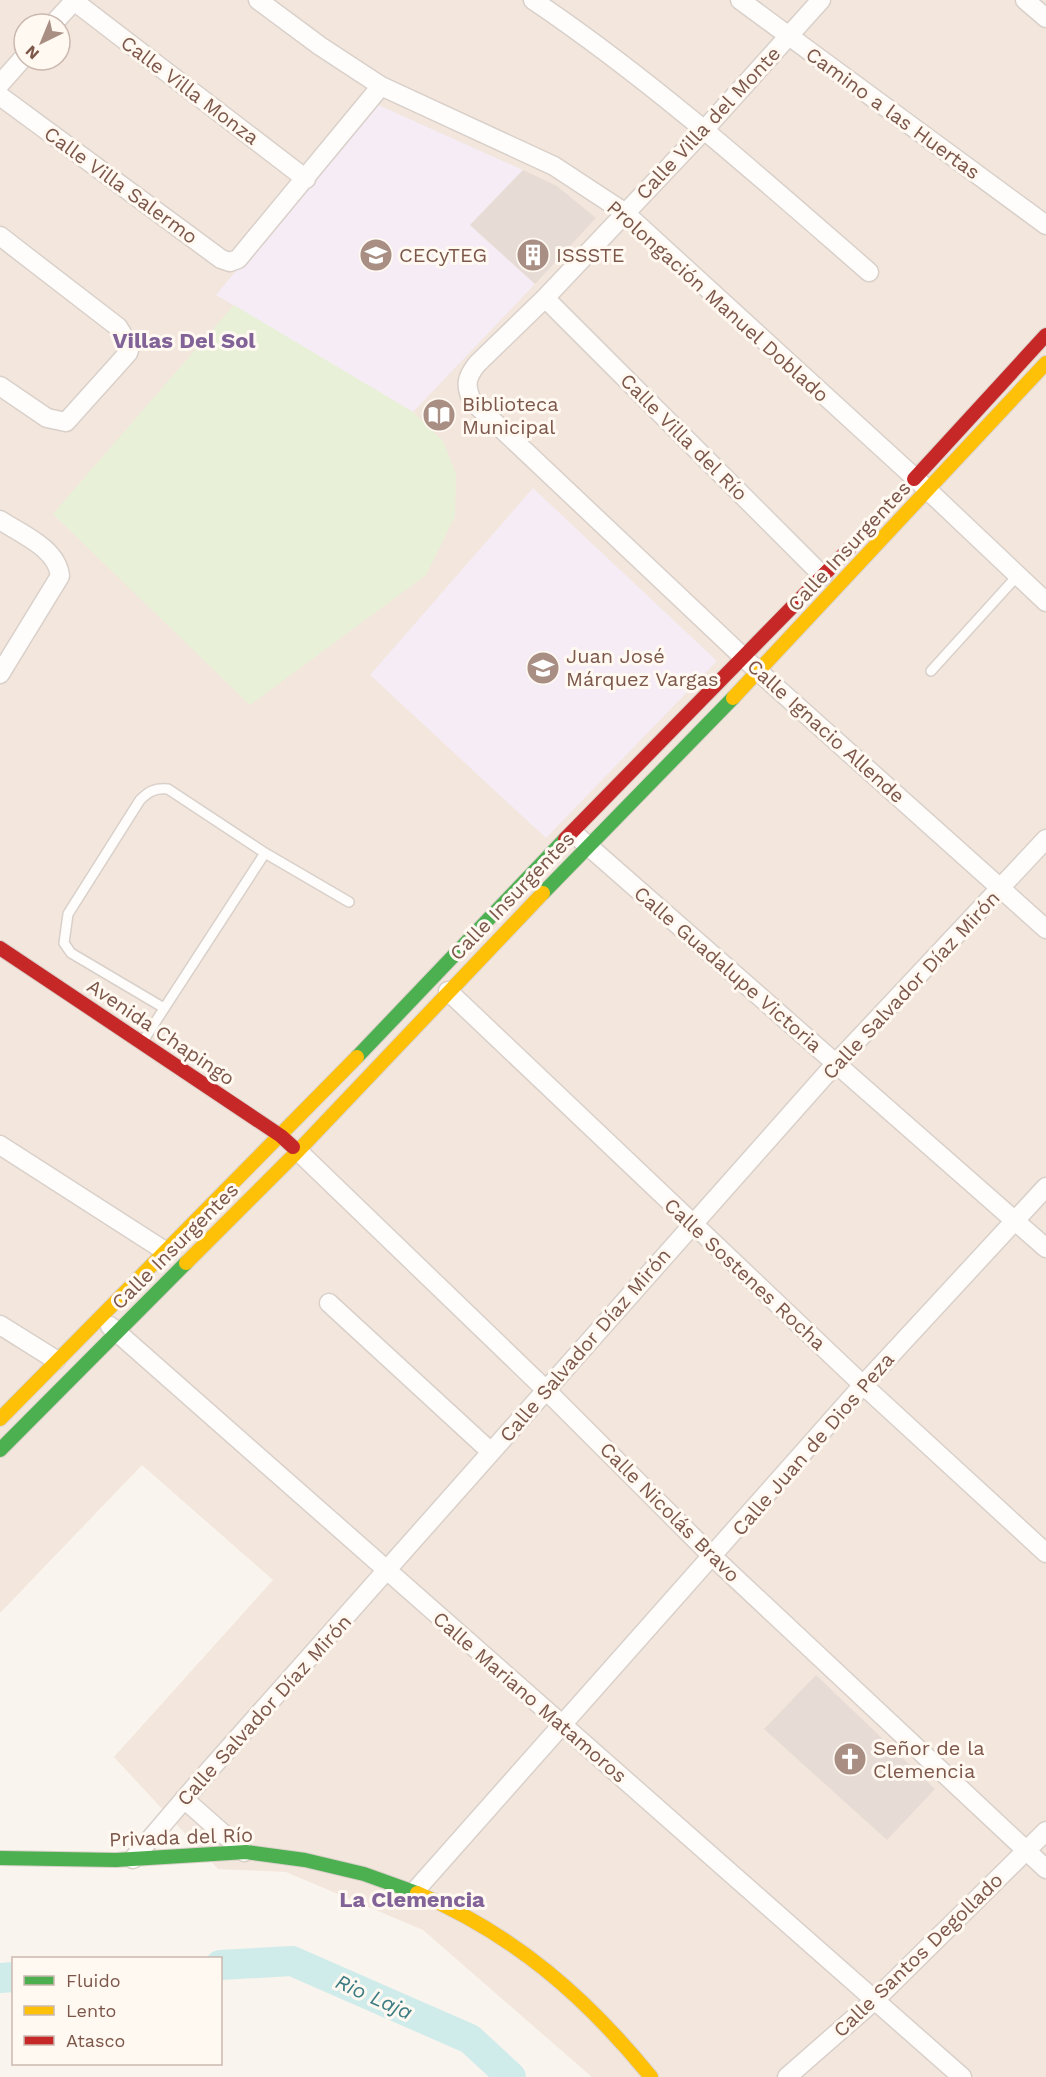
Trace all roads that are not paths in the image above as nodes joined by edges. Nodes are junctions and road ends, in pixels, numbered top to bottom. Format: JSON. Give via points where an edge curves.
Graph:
{"nodes":[{"id":1,"x":74,"y":0,"type":"edge"},
{"id":2,"x":258,"y":0,"type":"edge"},
{"id":3,"x":533,"y":0,"type":"edge"},
{"id":4,"x":740,"y":0,"type":"edge"},
{"id":5,"x":821,"y":0,"type":"edge"},
{"id":6,"x":1025,"y":0,"type":"edge"},
{"id":7,"x":64,"y":12,"type":"edge"},
{"id":8,"x":1046,"y":18,"type":"edge"},
{"id":9,"x":789,"y":37,"type":"junction"},
{"id":10,"x":12,"y":70,"type":"edge"},
{"id":11,"x":0,"y":84,"type":"edge"},
{"id":12,"x":381,"y":86,"type":"junction"},
{"id":13,"x":0,"y":96,"type":"edge"},
{"id":14,"x":705,"y":129,"type":"junction"},
{"id":15,"x":306,"y":178,"type":"junction"},
{"id":16,"x":624,"y":212,"type":"junction"},
{"id":17,"x":1046,"y":225,"type":"edge"},
{"id":18,"x":0,"y":236,"type":"edge"},
{"id":19,"x":869,"y":272,"type":"dead end"},
{"id":20,"x":545,"y":298,"type":"junction"},
{"id":21,"x":1046,"y":335,"type":"edge"},
{"id":22,"x":1046,"y":363,"type":"edge"},
{"id":23,"x":469,"y":375,"type":"joint"},
{"id":24,"x":0,"y":386,"type":"edge"},
{"id":25,"x":917,"y":484,"type":"junction"},
{"id":26,"x":0,"y":520,"type":"edge"},
{"id":27,"x":862,"y":535,"type":"dead end"},
{"id":28,"x":1018,"y":575,"type":"junction"},
{"id":29,"x":823,"y":576,"type":"junction"},
{"id":30,"x":1046,"y":602,"type":"edge"},
{"id":31,"x":744,"y":657,"type":"junction"},
{"id":32,"x":1,"y":669,"type":"edge"},
{"id":33,"x":931,"y":671,"type":"dead end"},
{"id":34,"x":759,"y":672,"type":"junction"},
{"id":35,"x":572,"y":832,"type":"junction"},
{"id":36,"x":1046,"y":839,"type":"edge"},
{"id":37,"x":587,"y":846,"type":"junction"},
{"id":38,"x":265,"y":853,"type":"junction"},
{"id":39,"x":1001,"y":889,"type":"junction"},
{"id":40,"x":350,"y":902,"type":"dead end"},
{"id":41,"x":1046,"y":929,"type":"edge"},
{"id":42,"x":0,"y":948,"type":"edge"},
{"id":43,"x":448,"y":991,"type":"junction"},
{"id":44,"x":164,"y":1008,"type":"junction"},
{"id":45,"x":142,"y":1043,"type":"junction"},
{"id":46,"x":836,"y":1063,"type":"junction"},
{"id":47,"x":281,"y":1136,"type":"junction"},
{"id":48,"x":0,"y":1145,"type":"edge"},
{"id":49,"x":297,"y":1151,"type":"junction"},
{"id":50,"x":1046,"y":1187,"type":"edge"},
{"id":51,"x":1015,"y":1220,"type":"junction"},
{"id":52,"x":692,"y":1224,"type":"junction"},
{"id":53,"x":1046,"y":1248,"type":"edge"},
{"id":54,"x":165,"y":1251,"type":"junction"},
{"id":55,"x":329,"y":1303,"type":"dead end"},
{"id":56,"x":100,"y":1316,"type":"junction"},
{"id":57,"x":0,"y":1326,"type":"edge"},
{"id":58,"x":117,"y":1332,"type":"junction"},
{"id":59,"x":56,"y":1360,"type":"junction"},
{"id":60,"x":863,"y":1385,"type":"junction"},
{"id":61,"x":547,"y":1391,"type":"junction"},
{"id":62,"x":0,"y":1419,"type":"edge"},
{"id":63,"x":0,"y":1450,"type":"edge"},
{"id":64,"x":491,"y":1452,"type":"junction"},
{"id":65,"x":1046,"y":1553,"type":"edge"},
{"id":66,"x":713,"y":1557,"type":"junction"},
{"id":67,"x":386,"y":1572,"type":"junction"},
{"id":68,"x":563,"y":1725,"type":"junction"},
{"id":69,"x":184,"y":1799,"type":"junction"},
{"id":70,"x":1046,"y":1831,"type":"edge"},
{"id":71,"x":1026,"y":1851,"type":"junction"},
{"id":72,"x":244,"y":1852,"type":"junction"},
{"id":73,"x":0,"y":1858,"type":"edge"},
{"id":74,"x":133,"y":1859,"type":"junction"},
{"id":75,"x":1046,"y":1869,"type":"edge"},
{"id":76,"x":414,"y":1892,"type":"junction"},
{"id":77,"x":876,"y":1999,"type":"junction"},
{"id":78,"x":651,"y":2077,"type":"edge"},
{"id":79,"x":787,"y":2077,"type":"edge"},
{"id":80,"x":962,"y":2077,"type":"edge"}],
"edges":[{"from":1,"to":7,"type":"street"},
{"from":1,"to":15,"type":"street","name":"Calle Villa Monza"},
{"from":2,"to":12,"type":"street","name":"Prolongación Manuel Doblado"},
{"from":3,"to":14,"type":"street","via":[[580,31]]},
{"from":4,"to":9,"type":"street","name":"Camino a las Huertas"},
{"from":5,"to":9,"type":"street","name":"Calle Villa del Monte"},
{"from":6,"to":8,"type":"street"},
{"from":9,"to":14,"type":"street","name":"Calle Villa del Monte"},
{"from":9,"to":17,"type":"street","name":"Camino a las Huertas"},
{"from":10,"to":11,"type":"street"},
{"from":12,"to":15,"type":"street"},
{"from":12,"to":16,"type":"street","name":"Prolongación Manuel Doblado","via":[[554,166]]},
{"from":13,"to":15,"type":"street","name":"Calle Villa Salermo","via":[[230,262]]},
{"from":14,"to":16,"type":"street","name":"Calle Villa del Monte"},
{"from":14,"to":19,"type":"street"},
{"from":16,"to":20,"type":"street","name":"Calle Villa del Monte"},
{"from":16,"to":25,"type":"street","name":"Prolongación Manuel Doblado"},
{"from":18,"to":24,"type":"street","via":[[118,327],[130,347],[66,422],[47,418]]},
{"from":20,"to":23,"type":"street","name":"Calle Villa del Monte"},
{"from":20,"to":29,"type":"street","name":"Calle Villa del Río"},
{"from":21,"to":25,"type":"main road","name":"Calle Insurgentes"},
{"from":22,"to":25,"type":"main road","name":"Calle Insurgentes"},
{"from":23,"to":31,"type":"street","name":"Calle Ignacio Allende","via":[[467,388],[472,401]]},
{"from":25,"to":28,"type":"street","name":"Prolongación Manuel Doblado"},
{"from":25,"to":34,"type":"main road","name":"Calle Insurgentes"},
{"from":26,"to":32,"type":"street","via":[[52,555],[60,576]]},
{"from":27,"to":29,"type":"main road","name":"Calle Insurgentes"},
{"from":28,"to":30,"type":"street","name":"Prolongación Manuel Doblado"},
{"from":28,"to":33,"type":"lane"},
{"from":29,"to":31,"type":"main road","name":"Calle Insurgentes"},
{"from":31,"to":34,"type":"street","name":"Calle Ignacio Allende"},
{"from":31,"to":35,"type":"main road","name":"Calle Insurgentes"},
{"from":34,"to":37,"type":"main road","name":"Calle Insurgentes"},
{"from":34,"to":39,"type":"street","name":"Calle Ignacio Allende"},
{"from":35,"to":37,"type":"street","name":"Calle Guadalupe Victoria"},
{"from":35,"to":47,"type":"main road","name":"Calle Insurgentes"},
{"from":36,"to":39,"type":"street","name":"Calle Salvador Díaz Mirón"},
{"from":37,"to":43,"type":"main road","name":"Calle Insurgentes"},
{"from":37,"to":46,"type":"street","name":"Calle Guadalupe Victoria"},
{"from":38,"to":40,"type":"lane"},
{"from":38,"to":44,"type":"lane"},
{"from":38,"to":44,"type":"lane","via":[[168,789],[157,788],[140,800],[68,914],[64,943],[70,953]]},
{"from":39,"to":41,"type":"street","name":"Calle Ignacio Allende"},
{"from":39,"to":46,"type":"street","name":"Calle Salvador Díaz Mirón"},
{"from":42,"to":45,"type":"main road","name":"Avenida Chapingo"},
{"from":43,"to":49,"type":"main road","name":"Calle Insurgentes"},
{"from":43,"to":52,"type":"street","name":"Calle Sostenes Rocha"},
{"from":44,"to":45,"type":"lane"},
{"from":45,"to":47,"type":"main road","name":"Avenida Chapingo"},
{"from":46,"to":51,"type":"street","name":"Calle Guadalupe Victoria"},
{"from":46,"to":52,"type":"street","name":"Calle Salvador Díaz Mirón"},
{"from":47,"to":49,"type":"main road","name":"Avenida Chapingo"},
{"from":47,"to":54,"type":"main road","name":"Calle Insurgentes"},
{"from":48,"to":54,"type":"street"},
{"from":49,"to":58,"type":"main road","name":"Calle Insurgentes"},
{"from":49,"to":61,"type":"street","name":"Calle Nicolás Bravo"},
{"from":50,"to":51,"type":"street","name":"Calle Juan de Dios Peza"},
{"from":51,"to":53,"type":"street","name":"Calle Guadalupe Victoria"},
{"from":51,"to":60,"type":"street","name":"Calle Juan de Dios Peza"},
{"from":52,"to":60,"type":"street","name":"Calle Sostenes Rocha"},
{"from":52,"to":61,"type":"street","name":"Calle Salvador Díaz Mirón"},
{"from":54,"to":56,"type":"main road","name":"Calle Insurgentes"},
{"from":55,"to":64,"type":"street"},
{"from":56,"to":58,"type":"street","name":"Calle Mariano Matamoros"},
{"from":56,"to":59,"type":"main road","name":"Calle Insurgentes"},
{"from":57,"to":59,"type":"street"},
{"from":58,"to":63,"type":"main road","name":"Calle Insurgentes"},
{"from":58,"to":67,"type":"street","name":"Calle Mariano Matamoros"},
{"from":59,"to":62,"type":"main road","name":"Calle Insurgentes"},
{"from":60,"to":65,"type":"street","name":"Calle Sostenes Rocha"},
{"from":60,"to":66,"type":"street","name":"Calle Juan de Dios Peza"},
{"from":61,"to":64,"type":"street","name":"Calle Salvador Díaz Mirón"},
{"from":61,"to":66,"type":"street","name":"Calle Nicolás Bravo"},
{"from":64,"to":67,"type":"street","name":"Calle Salvador Díaz Mirón"},
{"from":66,"to":68,"type":"street","name":"Calle Juan de Dios Peza"},
{"from":66,"to":71,"type":"street","name":"Calle Nicolás Bravo"},
{"from":67,"to":68,"type":"street","name":"Calle Mariano Matamoros"},
{"from":67,"to":69,"type":"street","name":"Calle Salvador Díaz Mirón"},
{"from":68,"to":76,"type":"street","name":"Calle Juan de Dios Peza"},
{"from":68,"to":77,"type":"street","name":"Calle Mariano Matamoros"},
{"from":69,"to":72,"type":"street"},
{"from":69,"to":74,"type":"street","name":"Calle Salvador Díaz Mirón"},
{"from":70,"to":71,"type":"street","name":"Calle Santos Degollado"},
{"from":71,"to":75,"type":"street","name":"Calle Nicolás Bravo"},
{"from":71,"to":77,"type":"street","name":"Calle Santos Degollado"},
{"from":72,"to":74,"type":"main road","name":"Privada del Río"},
{"from":72,"to":76,"type":"main road","name":"Privada del Río","via":[[314,1861]]},
{"from":73,"to":74,"type":"main road","name":"Privada del Río"},
{"from":76,"to":78,"type":"main road","name":"Privada del Río","via":[[483,1923],[526,1952],[609,2025]]},
{"from":77,"to":79,"type":"street","name":"Calle Santos Degollado"},
{"from":77,"to":80,"type":"street","name":"Calle Mariano Matamoros"}]}
